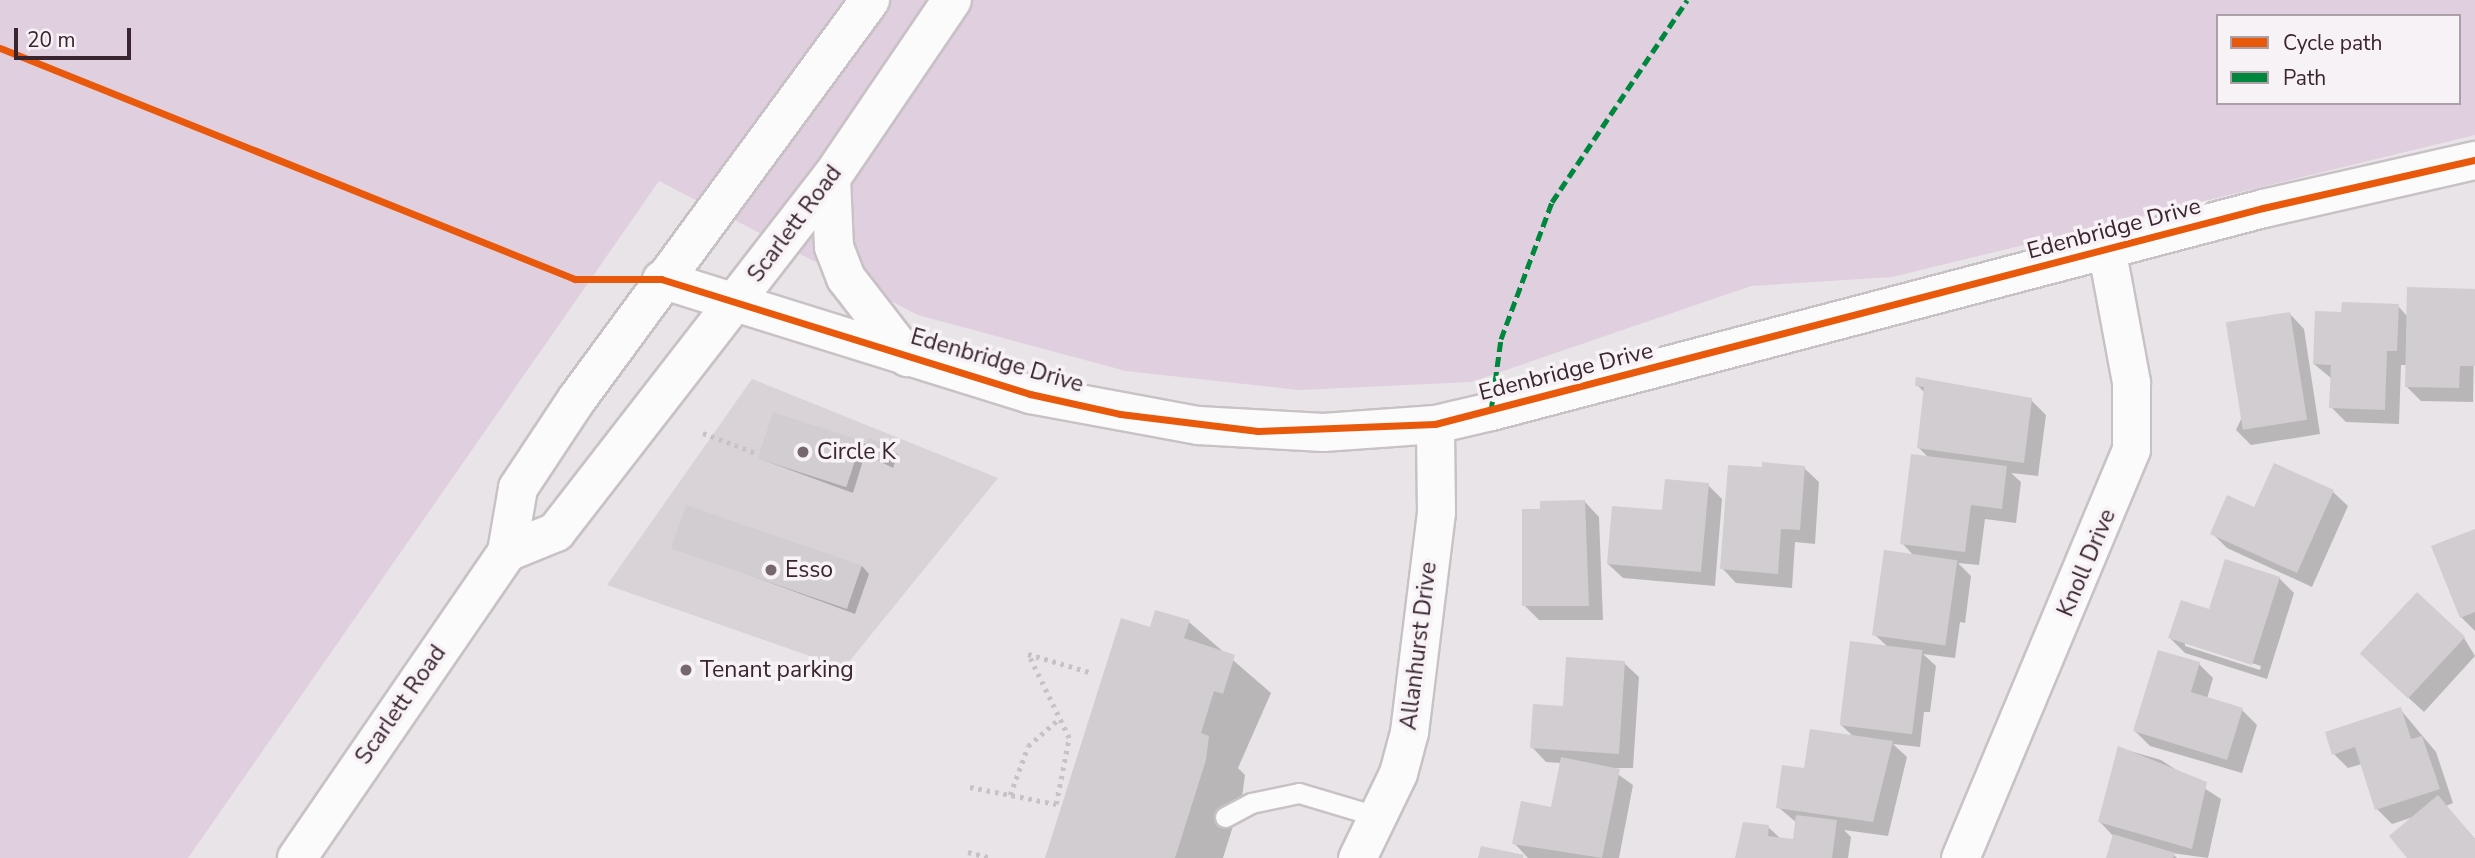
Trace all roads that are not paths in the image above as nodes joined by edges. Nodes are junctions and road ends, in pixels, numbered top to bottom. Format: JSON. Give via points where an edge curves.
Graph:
{"nodes":[{"id":1,"x":870,"y":0,"type":"edge"},
{"id":2,"x":952,"y":0,"type":"edge"},
{"id":3,"x":2475,"y":160,"type":"edge"},
{"id":4,"x":831,"y":178,"type":"junction"},
{"id":5,"x":2107,"y":253,"type":"junction"},
{"id":6,"x":662,"y":279,"type":"junction"},
{"id":7,"x":738,"y":300,"type":"junction"},
{"id":8,"x":907,"y":357,"type":"junction"},
{"id":9,"x":1435,"y":424,"type":"junction"},
{"id":10,"x":507,"y":552,"type":"junction"},
{"id":11,"x":1225,"y":817,"type":"dead end"},
{"id":12,"x":1376,"y":817,"type":"junction"},
{"id":13,"x":297,"y":858,"type":"edge"},
{"id":14,"x":1357,"y":858,"type":"edge"},
{"id":15,"x":1960,"y":858,"type":"edge"}],
"edges":[{"from":1,"to":6,"type":"main road","name":"Scarlett Road"},
{"from":2,"to":4,"type":"main road","name":"Scarlett Road"},
{"from":3,"to":5,"type":"street","name":"Edenbridge Drive","via":[[2276,204]]},
{"from":4,"to":7,"type":"main road","name":"Scarlett Road"},
{"from":4,"to":8,"type":"main road","via":[[834,247],[846,278]]},
{"from":5,"to":9,"type":"street","name":"Edenbridge Drive"},
{"from":5,"to":15,"type":"street","name":"Knoll Drive","via":[[2131,382],[2132,449]]},
{"from":6,"to":7,"type":"street","name":"Edenbridge Drive"},
{"from":6,"to":10,"type":"main road","name":"Scarlett Road","via":[[518,488]]},
{"from":7,"to":8,"type":"street","name":"Edenbridge Drive"},
{"from":7,"to":10,"type":"main road","name":"Scarlett Road","via":[[556,532]]},
{"from":8,"to":9,"type":"street","name":"Edenbridge Drive","via":[[1030,394],[1198,425],[1323,432]]},
{"from":9,"to":12,"type":"street","name":"Allanhurst Drive","via":[[1436,512],[1409,732]]},
{"from":10,"to":13,"type":"main road","name":"Scarlett Road"},
{"from":11,"to":12,"type":"lane","via":[[1251,803],[1299,793]]},
{"from":12,"to":14,"type":"street","name":"Allanhurst Drive"}]}
